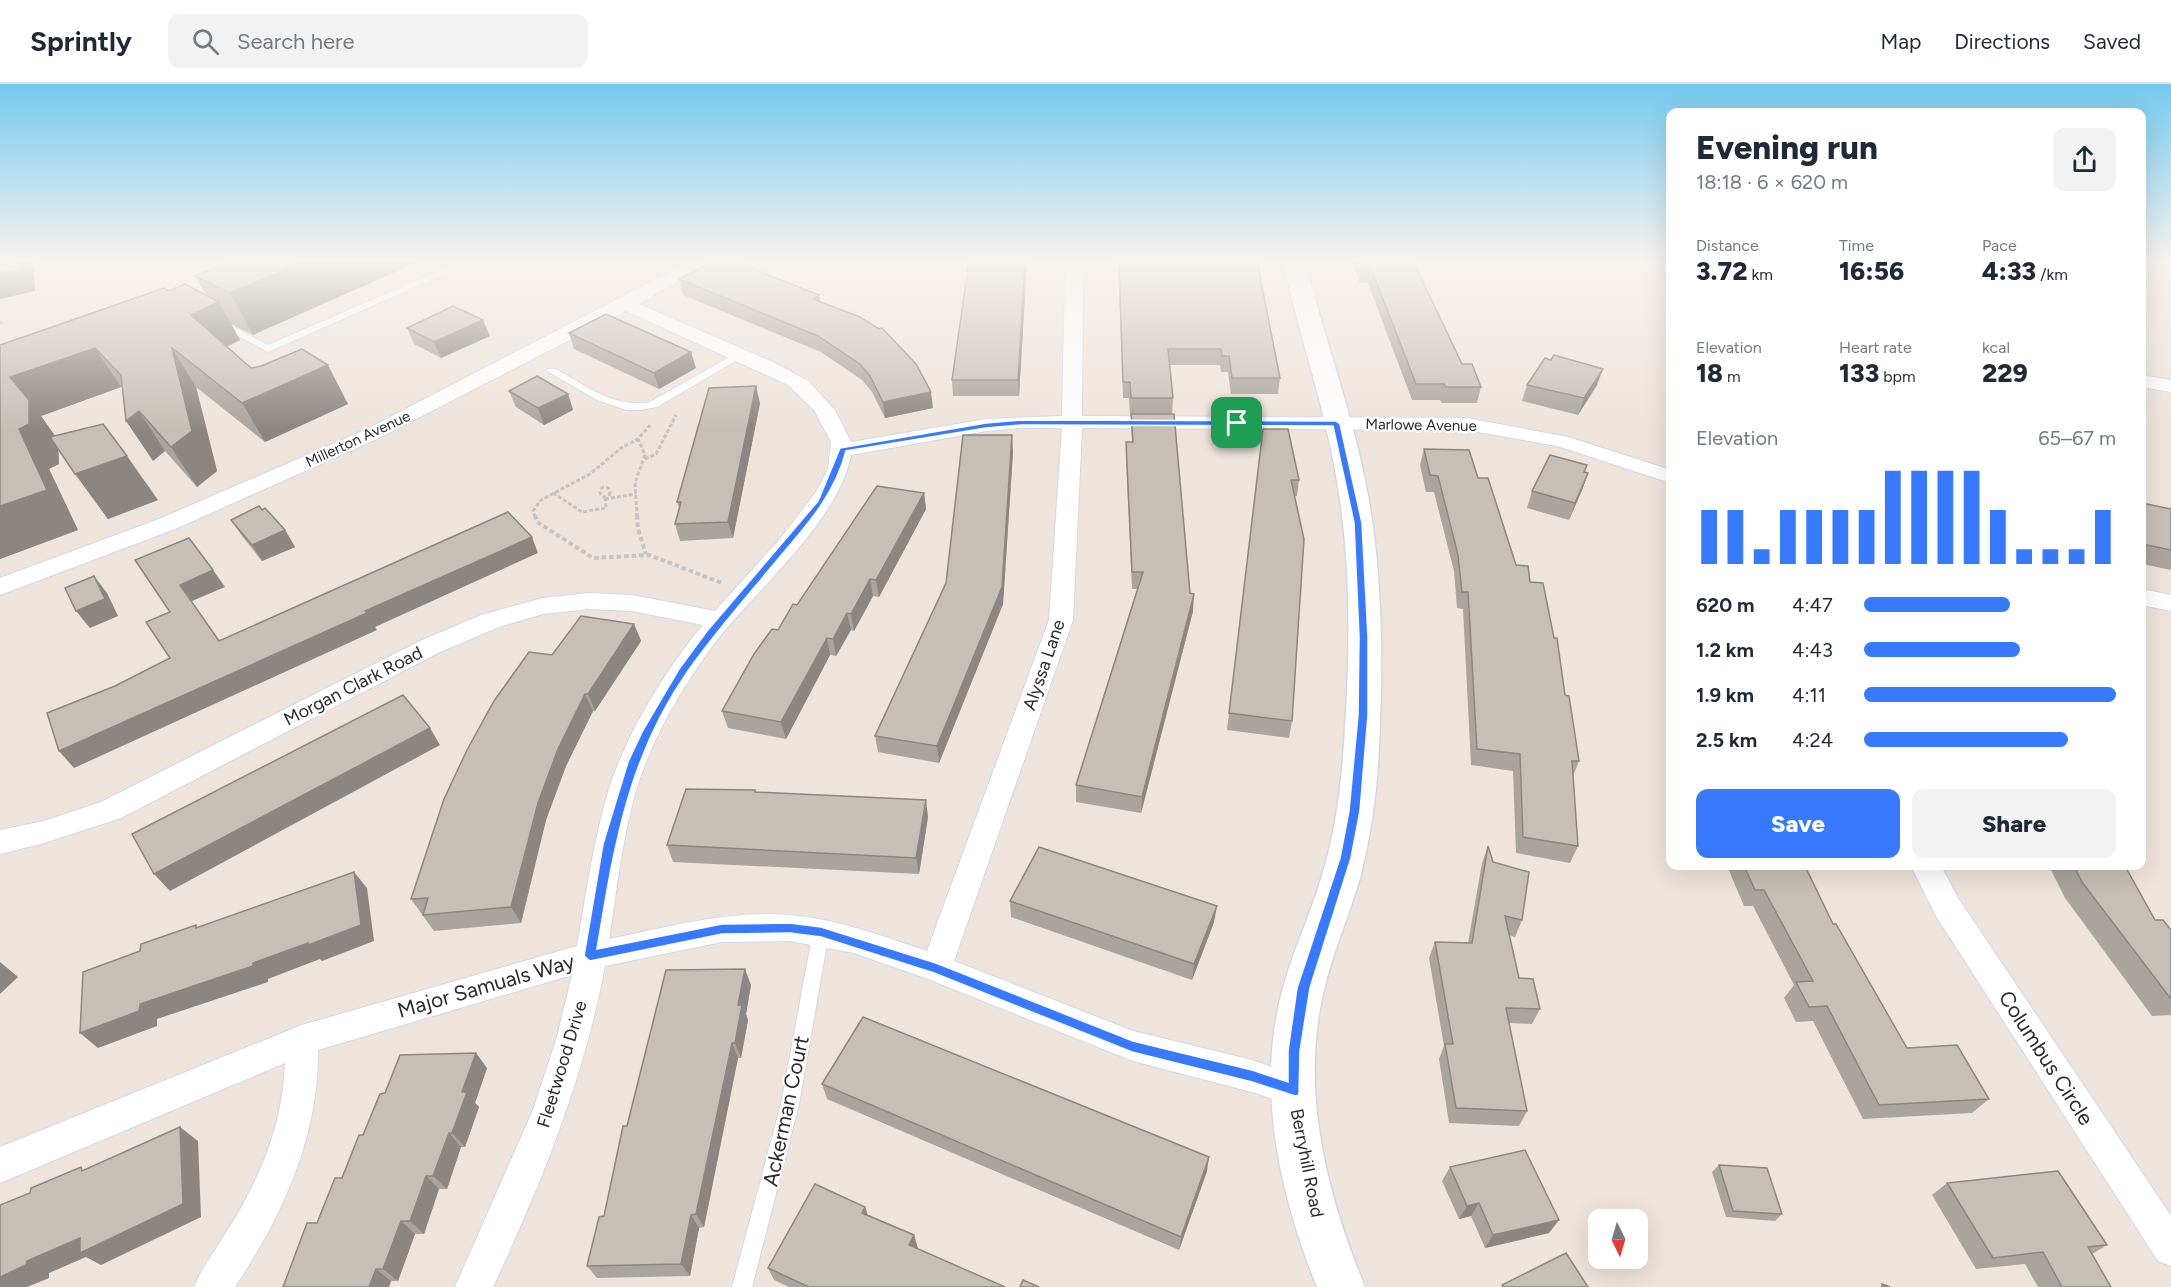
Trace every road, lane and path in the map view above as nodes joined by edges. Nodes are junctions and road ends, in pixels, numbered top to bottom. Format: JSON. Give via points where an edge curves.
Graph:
{"nodes":[{"id":1,"x":209,"y":317,"type":"edge"},
{"id":2,"x":341,"y":317,"type":"edge"},
{"id":3,"x":600,"y":317,"type":"edge"},
{"id":4,"x":656,"y":317,"type":"edge"},
{"id":5,"x":1073,"y":317,"type":"edge"},
{"id":6,"x":1308,"y":317,"type":"edge"},
{"id":7,"x":740,"y":354,"type":"junction"},
{"id":8,"x":552,"y":371,"type":"dead end"},
{"id":9,"x":2146,"y":382,"type":"edge"},
{"id":10,"x":2171,"y":386,"type":"edge"},
{"id":11,"x":681,"y":405,"type":"dead end"},
{"id":12,"x":650,"y":418,"type":"dead end"},
{"id":13,"x":1072,"y":422,"type":"junction"},
{"id":14,"x":1336,"y":424,"type":"junction"},
{"id":15,"x":638,"y":440,"type":"junction"},
{"id":16,"x":842,"y":450,"type":"junction"},
{"id":17,"x":645,"y":459,"type":"junction"},
{"id":18,"x":1666,"y":475,"type":"edge"},
{"id":19,"x":553,"y":493,"type":"junction"},
{"id":20,"x":636,"y":494,"type":"junction"},
{"id":21,"x":646,"y":554,"type":"junction"},
{"id":22,"x":728,"y":585,"type":"dead end"},
{"id":23,"x":0,"y":587,"type":"edge"},
{"id":24,"x":2146,"y":598,"type":"edge"},
{"id":25,"x":2171,"y":603,"type":"edge"},
{"id":26,"x":721,"y":620,"type":"junction"},
{"id":27,"x":0,"y":842,"type":"edge"},
{"id":28,"x":1928,"y":870,"type":"edge"},
{"id":29,"x":821,"y":932,"type":"junction"},
{"id":30,"x":590,"y":956,"type":"junction"},
{"id":31,"x":936,"y":968,"type":"junction"},
{"id":32,"x":302,"y":1040,"type":"junction"},
{"id":33,"x":1295,"y":1090,"type":"junction"},
{"id":34,"x":0,"y":1165,"type":"edge"},
{"id":35,"x":2171,"y":1248,"type":"edge"},
{"id":36,"x":213,"y":1287,"type":"edge"},
{"id":37,"x":474,"y":1287,"type":"edge"},
{"id":38,"x":742,"y":1287,"type":"edge"},
{"id":39,"x":1341,"y":1287,"type":"edge"}],
"edges":[{"from":1,"to":2,"type":"lane","via":[[268,349]]},
{"from":3,"to":23,"type":"street","name":"Millerton Avenue","via":[[372,434],[271,480]]},
{"from":4,"to":7,"type":"street"},
{"from":5,"to":13,"type":"street","name":"Alyssa Lane"},
{"from":6,"to":14,"type":"street","name":"Berryhill Road"},
{"from":7,"to":8,"type":"lane","via":[[653,405],[637,409],[621,406]]},
{"from":7,"to":16,"type":"street","via":[[794,381],[818,401]]},
{"from":9,"to":10,"type":"street"},
{"from":11,"to":17,"type":"path","via":[[657,454]]},
{"from":12,"to":15,"type":"path","via":[[649,428]]},
{"from":13,"to":14,"type":"street","name":"Marlowe Avenue"},
{"from":13,"to":16,"type":"street","name":"Marlowe Avenue","via":[[986,425]]},
{"from":13,"to":31,"type":"street","name":"Alyssa Lane","via":[[1061,620]]},
{"from":14,"to":18,"type":"street","name":"Marlowe Avenue","via":[[1421,422],[1514,430],[1596,451]]},
{"from":14,"to":33,"type":"street","name":"Berryhill Road","via":[[1358,523],[1364,637],[1363,715],[1346,858],[1298,1018]]},
{"from":15,"to":17,"type":"path"},
{"from":15,"to":19,"type":"path","via":[[621,448],[590,474]]},
{"from":16,"to":26,"type":"street","name":"Fleetwood Drive","via":[[822,502]]},
{"from":17,"to":20,"type":"path","via":[[636,476]]},
{"from":19,"to":20,"type":"path","via":[[582,512],[606,508],[605,497]]},
{"from":19,"to":21,"type":"path","via":[[532,511],[537,522],[593,558]]},
{"from":20,"to":21,"type":"path","via":[[638,529]]},
{"from":21,"to":22,"type":"path"},
{"from":24,"to":25,"type":"street"},
{"from":26,"to":27,"type":"street","name":"Morgan Clark Road","via":[[632,603],[588,601],[543,606],[490,621],[431,646],[111,810]]},
{"from":26,"to":30,"type":"street","name":"Fleetwood Drive","via":[[682,671],[633,762],[609,844]]},
{"from":28,"to":35,"type":"street","name":"Columbus Circle","via":[[1947,907]]},
{"from":29,"to":30,"type":"street","name":"Major Samuals Way","via":[[790,928],[722,929]]},
{"from":29,"to":31,"type":"street","name":"Major Samuals Way"},
{"from":29,"to":38,"type":"lane","name":"Ackerman Court","via":[[797,1076]]},
{"from":30,"to":32,"type":"street","name":"Major Samuals Way"},
{"from":30,"to":37,"type":"street","name":"Fleetwood Drive","via":[[573,1043],[558,1090],[514,1203]]},
{"from":31,"to":33,"type":"street","name":"Major Samuals Way","via":[[1132,1046]]},
{"from":32,"to":34,"type":"street","name":"Major Samuals Way"},
{"from":32,"to":36,"type":"street","via":[[299,1102],[289,1136],[268,1194]]},
{"from":33,"to":39,"type":"street","name":"Berryhill Road","via":[[1295,1122],[1310,1199]]}]}
